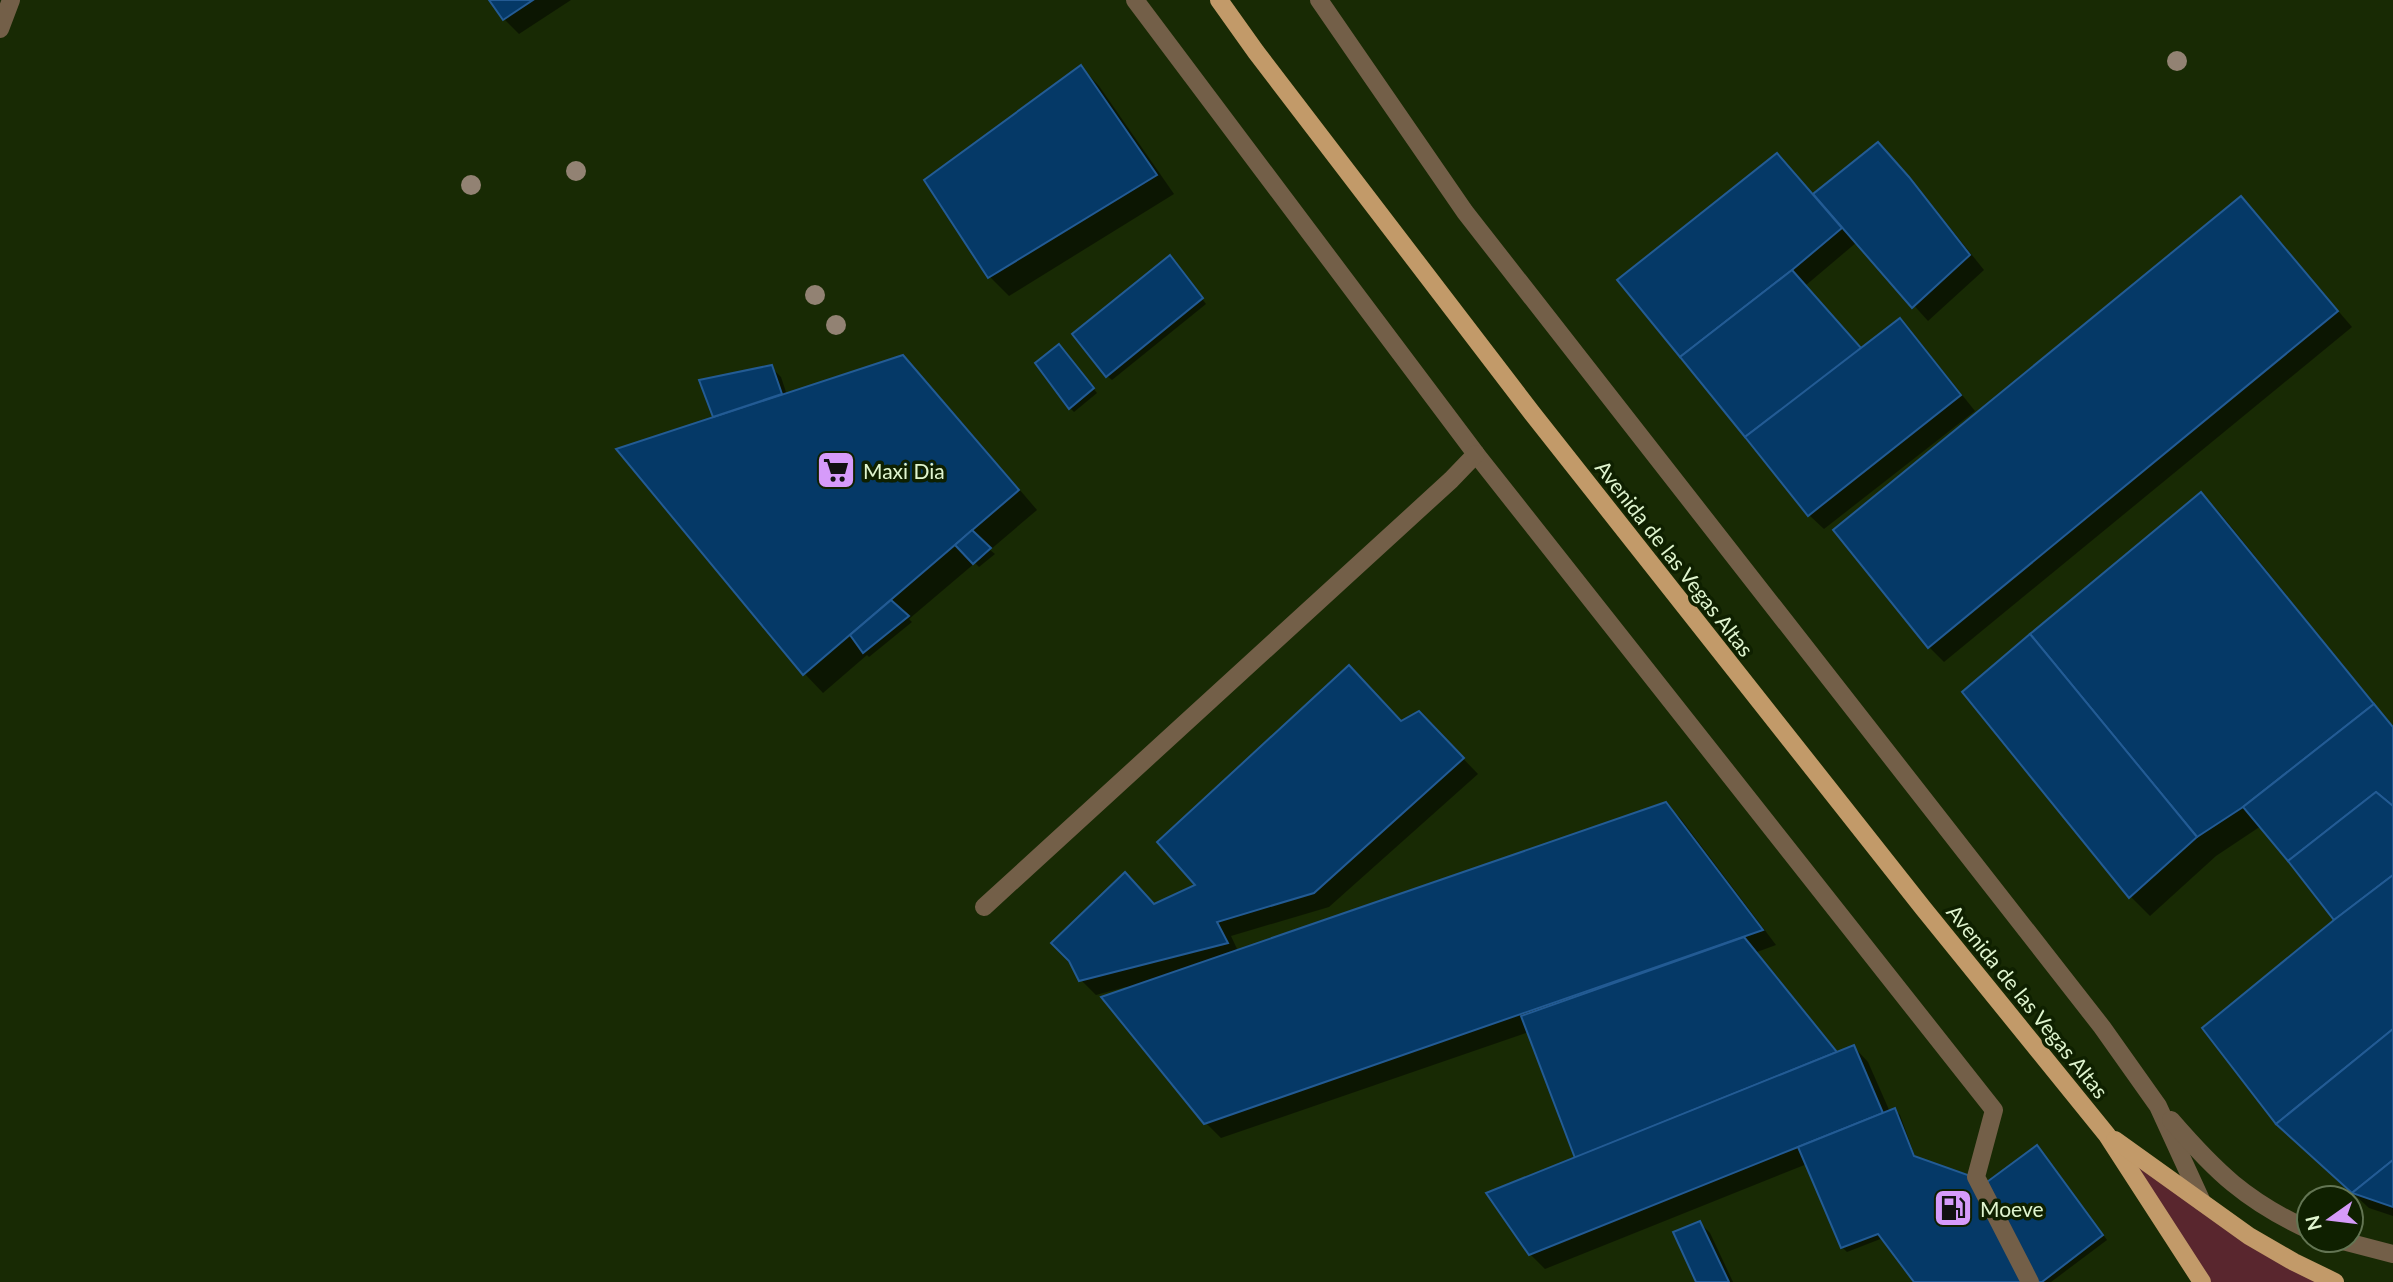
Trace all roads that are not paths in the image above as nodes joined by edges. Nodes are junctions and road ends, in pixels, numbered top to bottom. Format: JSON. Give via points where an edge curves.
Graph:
{"nodes":[{"id":1,"x":11,"y":0,"type":"edge"},
{"id":2,"x":1135,"y":0,"type":"edge"},
{"id":3,"x":1219,"y":0,"type":"edge"},
{"id":4,"x":1319,"y":0,"type":"edge"},
{"id":5,"x":0,"y":29,"type":"edge"},
{"id":6,"x":1476,"y":454,"type":"junction"},
{"id":7,"x":984,"y":907,"type":"dead end"},
{"id":8,"x":2158,"y":1106,"type":"junction"},
{"id":9,"x":2107,"y":1135,"type":"junction"},
{"id":10,"x":2202,"y":1202,"type":"junction"},
{"id":11,"x":2295,"y":1224,"type":"edge"},
{"id":12,"x":2365,"y":1247,"type":"edge"},
{"id":13,"x":2393,"y":1254,"type":"edge"},
{"id":14,"x":2030,"y":1282,"type":"edge"},
{"id":15,"x":2202,"y":1282,"type":"edge"},
{"id":16,"x":2335,"y":1282,"type":"edge"}],
"edges":[{"from":1,"to":5,"type":"street"},
{"from":2,"to":6,"type":"street"},
{"from":3,"to":9,"type":"main road","name":"Avenida de las Vegas Altas","via":[[1531,413]]},
{"from":4,"to":8,"type":"street","via":[[1465,212],[2102,1027]]},
{"from":6,"to":7,"type":"street"},
{"from":6,"to":14,"type":"street","via":[[1994,1110],[1976,1177]]},
{"from":8,"to":10,"type":"street"},
{"from":8,"to":11,"type":"street","via":[[2207,1163],[2236,1188]]},
{"from":9,"to":10,"type":"main road","name":"Avenida de las Vegas Altas"},
{"from":9,"to":15,"type":"main road","name":"Avenida de las Vegas Altas"},
{"from":10,"to":16,"type":"main road","name":"Avenida de las Vegas Altas","via":[[2249,1236]]},
{"from":12,"to":13,"type":"street"}]}
